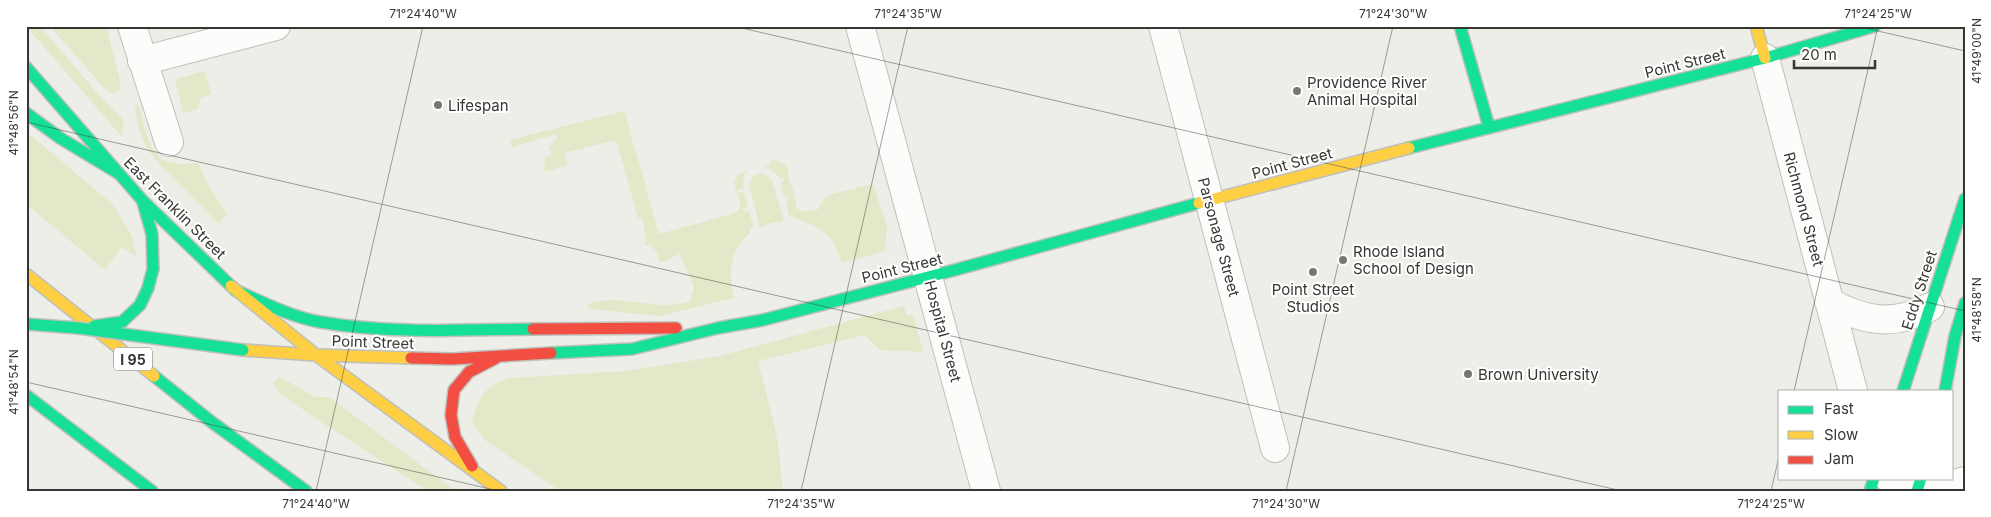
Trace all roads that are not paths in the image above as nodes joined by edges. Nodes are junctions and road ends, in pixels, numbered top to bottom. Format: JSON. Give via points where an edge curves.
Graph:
{"nodes":[{"id":1,"x":132,"y":26,"type":"edge"},
{"id":2,"x":276,"y":26,"type":"edge"},
{"id":3,"x":860,"y":26,"type":"edge"},
{"id":4,"x":1162,"y":26,"type":"edge"},
{"id":5,"x":1460,"y":26,"type":"edge"},
{"id":6,"x":1756,"y":26,"type":"edge"},
{"id":7,"x":1875,"y":26,"type":"edge"},
{"id":8,"x":1765,"y":58,"type":"junction"},
{"id":9,"x":142,"y":61,"type":"junction"},
{"id":10,"x":26,"y":67,"type":"edge"},
{"id":11,"x":26,"y":113,"type":"edge"},
{"id":12,"x":1489,"y":127,"type":"junction"},
{"id":13,"x":169,"y":142,"type":"dead end"},
{"id":14,"x":118,"y":173,"type":"junction"},
{"id":15,"x":1965,"y":199,"type":"edge"},
{"id":16,"x":1209,"y":200,"type":"junction"},
{"id":17,"x":143,"y":201,"type":"junction"},
{"id":18,"x":26,"y":274,"type":"edge"},
{"id":19,"x":929,"y":277,"type":"junction"},
{"id":20,"x":235,"y":290,"type":"junction"},
{"id":21,"x":1829,"y":302,"type":"junction"},
{"id":22,"x":1965,"y":303,"type":"edge"},
{"id":23,"x":1930,"y":307,"type":"junction"},
{"id":24,"x":26,"y":324,"type":"edge"},
{"id":25,"x":78,"y":328,"type":"junction"},
{"id":26,"x":718,"y":328,"type":"junction"},
{"id":27,"x":316,"y":355,"type":"junction"},
{"id":28,"x":496,"y":358,"type":"junction"},
{"id":29,"x":1853,"y":390,"type":"edge"},
{"id":30,"x":1902,"y":390,"type":"edge"},
{"id":31,"x":1945,"y":390,"type":"edge"},
{"id":32,"x":26,"y":395,"type":"edge"},
{"id":33,"x":1275,"y":448,"type":"dead end"},
{"id":34,"x":475,"y":472,"type":"junction"},
{"id":35,"x":1893,"y":480,"type":"edge"},
{"id":36,"x":1965,"y":481,"type":"edge"},
{"id":37,"x":152,"y":491,"type":"edge"},
{"id":38,"x":306,"y":491,"type":"edge"},
{"id":39,"x":501,"y":491,"type":"edge"},
{"id":40,"x":986,"y":491,"type":"edge"},
{"id":41,"x":1910,"y":491,"type":"edge"},
{"id":42,"x":1928,"y":491,"type":"edge"}],
"edges":[{"from":1,"to":9,"type":"street"},
{"from":2,"to":9,"type":"street"},
{"from":3,"to":19,"type":"street","name":"Hospital Street"},
{"from":4,"to":16,"type":"street","name":"Parsonage Street"},
{"from":5,"to":12,"type":"main road"},
{"from":6,"to":8,"type":"main road","name":"Richmond Street"},
{"from":7,"to":8,"type":"main road","name":"Point Street"},
{"from":8,"to":12,"type":"main road","name":"Point Street"},
{"from":8,"to":21,"type":"street","name":"Richmond Street"},
{"from":9,"to":13,"type":"street"},
{"from":10,"to":14,"type":"main road","name":"East Franklin Street"},
{"from":11,"to":14,"type":"main road"},
{"from":12,"to":16,"type":"main road","name":"Point Street"},
{"from":14,"to":17,"type":"main road","name":"East Franklin Street"},
{"from":15,"to":23,"type":"main road","name":"Eddy Street"},
{"from":16,"to":19,"type":"main road","name":"Point Street"},
{"from":16,"to":33,"type":"street","name":"Parsonage Street"},
{"from":17,"to":20,"type":"main road","name":"East Franklin Street"},
{"from":17,"to":25,"type":"main road","bridge":true,"via":[[151,221],[154,243],[153,268],[140,305],[122,322]]},
{"from":18,"to":38,"type":"main road","number":"I 95","via":[[213,423]]},
{"from":19,"to":26,"type":"main road","name":"Point Street","via":[[763,320]]},
{"from":19,"to":40,"type":"street","name":"Hospital Street"},
{"from":20,"to":26,"type":"main road","name":"Point Street","via":[[275,308],[319,322],[396,330]]},
{"from":20,"to":27,"type":"main road","name":"East Franklin Street"},
{"from":21,"to":23,"type":"street","via":[[1855,315],[1881,320],[1914,315]]},
{"from":21,"to":29,"type":"street","name":"Richmond Street"},
{"from":22,"to":31,"type":"main road"},
{"from":23,"to":30,"type":"main road","name":"Eddy Street"},
{"from":24,"to":25,"type":"main road","name":"Point Street"},
{"from":25,"to":27,"type":"main road","name":"Point Street","bridge":true,"via":[[243,350]]},
{"from":26,"to":28,"type":"main road","name":"Point Street","via":[[632,349]]},
{"from":27,"to":28,"type":"main road","name":"Point Street","via":[[452,360]]},
{"from":27,"to":34,"type":"main road","name":"East Franklin Street"},
{"from":28,"to":34,"type":"main road","via":[[469,372],[454,390],[451,415],[455,437]]},
{"from":32,"to":37,"type":"main road"},
{"from":34,"to":39,"type":"main road","name":"East Franklin Street"},
{"from":35,"to":41,"type":"street"},
{"from":36,"to":42,"type":"street"}]}
